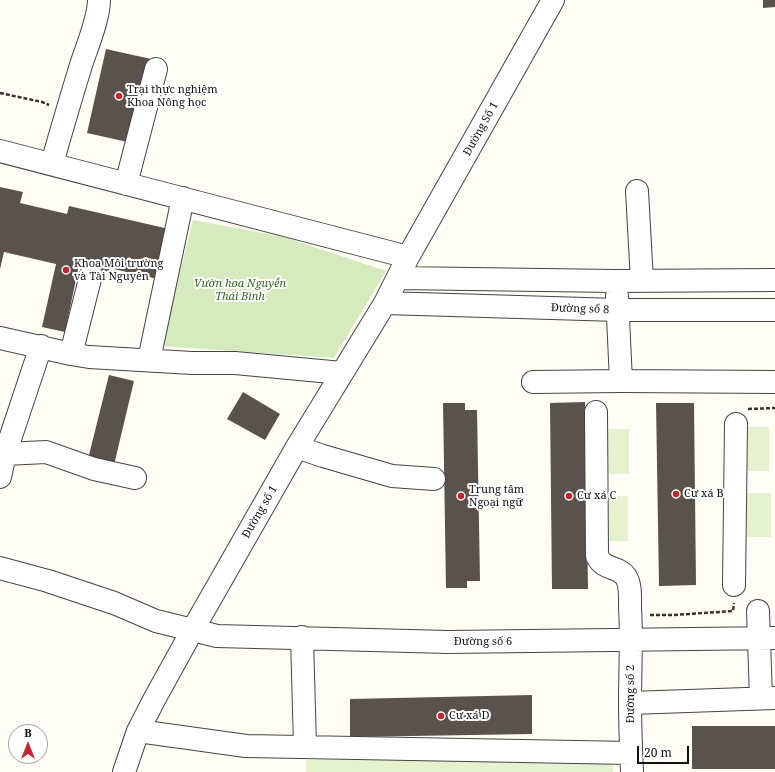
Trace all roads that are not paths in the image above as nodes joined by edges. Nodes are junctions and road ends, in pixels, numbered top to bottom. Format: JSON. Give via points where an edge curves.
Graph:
{"nodes":[{"id":1,"x":99,"y":0,"type":"edge"},
{"id":2,"x":553,"y":0,"type":"edge"},
{"id":3,"x":156,"y":69,"type":"dead end"},
{"id":4,"x":3,"y":152,"type":"edge"},
{"id":5,"x":52,"y":164,"type":"junction"},
{"id":6,"x":126,"y":184,"type":"junction"},
{"id":7,"x":637,"y":191,"type":"dead end"},
{"id":8,"x":183,"y":198,"type":"junction"},
{"id":9,"x":408,"y":257,"type":"junction"},
{"id":10,"x":91,"y":275,"type":"dead end"},
{"id":11,"x":398,"y":278,"type":"junction"},
{"id":12,"x":775,"y":280,"type":"edge"},
{"id":13,"x":616,"y":281,"type":"junction"},
{"id":14,"x":642,"y":281,"type":"junction"},
{"id":15,"x":384,"y":303,"type":"junction"},
{"id":16,"x":618,"y":310,"type":"junction"},
{"id":17,"x":775,"y":310,"type":"edge"},
{"id":18,"x":0,"y":338,"type":"edge"},
{"id":19,"x":40,"y":346,"type":"junction"},
{"id":20,"x":71,"y":354,"type":"junction"},
{"id":21,"x":149,"y":360,"type":"junction"},
{"id":22,"x":342,"y":373,"type":"junction"},
{"id":23,"x":621,"y":381,"type":"junction"},
{"id":24,"x":533,"y":382,"type":"dead end"},
{"id":25,"x":775,"y":382,"type":"edge"},
{"id":26,"x":596,"y":412,"type":"dead end"},
{"id":27,"x":736,"y":424,"type":"dead end"},
{"id":28,"x":297,"y":447,"type":"junction"},
{"id":29,"x":5,"y":454,"type":"junction"},
{"id":30,"x":0,"y":477,"type":"edge"},
{"id":31,"x":135,"y":478,"type":"dead end"},
{"id":32,"x":434,"y":479,"type":"dead end"},
{"id":33,"x":0,"y":568,"type":"edge"},
{"id":34,"x":734,"y":585,"type":"dead end"},
{"id":35,"x":758,"y":611,"type":"dead end"},
{"id":36,"x":192,"y":631,"type":"junction"},
{"id":37,"x":302,"y":637,"type":"junction"},
{"id":38,"x":767,"y":638,"type":"edge"},
{"id":39,"x":632,"y":641,"type":"junction"},
{"id":40,"x":768,"y":698,"type":"edge"},
{"id":41,"x":630,"y":702,"type":"junction"},
{"id":42,"x":138,"y":731,"type":"junction"},
{"id":43,"x":305,"y":747,"type":"junction"},
{"id":44,"x":631,"y":762,"type":"edge"},
{"id":45,"x":124,"y":772,"type":"edge"}],
"edges":[{"from":1,"to":5,"type":"street"},
{"from":2,"to":9,"type":"street","name":"Đường Số 1"},
{"from":3,"to":6,"type":"street"},
{"from":4,"to":5,"type":"street"},
{"from":5,"to":6,"type":"street"},
{"from":6,"to":8,"type":"street"},
{"from":7,"to":14,"type":"street"},
{"from":8,"to":9,"type":"street"},
{"from":8,"to":21,"type":"street"},
{"from":9,"to":11,"type":"street","name":"Đường số 1"},
{"from":10,"to":20,"type":"street"},
{"from":11,"to":13,"type":"street"},
{"from":11,"to":15,"type":"street","name":"Đường số 1"},
{"from":12,"to":14,"type":"street"},
{"from":13,"to":14,"type":"street"},
{"from":13,"to":16,"type":"street"},
{"from":15,"to":16,"type":"street","name":"Đường số 8"},
{"from":15,"to":22,"type":"street","name":"Đường số 1"},
{"from":16,"to":17,"type":"street","name":"Đường số 8"},
{"from":16,"to":23,"type":"street"},
{"from":18,"to":19,"type":"street"},
{"from":19,"to":20,"type":"street"},
{"from":19,"to":29,"type":"street"},
{"from":20,"to":21,"type":"street"},
{"from":21,"to":22,"type":"street","via":[[235,363]]},
{"from":22,"to":28,"type":"street","name":"Đường số 1"},
{"from":23,"to":24,"type":"street"},
{"from":23,"to":25,"type":"street"},
{"from":26,"to":39,"type":"street","name":"Đường số 2","via":[[598,556],[600,562],[618,570],[626,577],[629,587]]},
{"from":27,"to":34,"type":"street"},
{"from":28,"to":32,"type":"street","via":[[392,476]]},
{"from":28,"to":36,"type":"street","name":"Đường số 1"},
{"from":29,"to":30,"type":"street"},
{"from":29,"to":31,"type":"street","via":[[46,452],[94,469]]},
{"from":33,"to":36,"type":"street","name":"Đường số 6","via":[[48,581],[114,603],[156,621]]},
{"from":35,"to":38,"type":"street"},
{"from":36,"to":37,"type":"street","name":"Đường số 6","via":[[217,636]]},
{"from":36,"to":42,"type":"street","name":"Đường số 1"},
{"from":37,"to":39,"type":"street","name":"Đường số 6","via":[[448,642]]},
{"from":37,"to":43,"type":"street"},
{"from":38,"to":39,"type":"street","name":"Đường số 6"},
{"from":38,"to":40,"type":"street"},
{"from":39,"to":41,"type":"street","name":"Đường số 2"},
{"from":40,"to":41,"type":"street"},
{"from":41,"to":44,"type":"street","name":"Đường số 2"},
{"from":42,"to":43,"type":"street","via":[[246,746]]},
{"from":42,"to":45,"type":"street","name":"Đường số 1"},
{"from":43,"to":44,"type":"street"}]}
